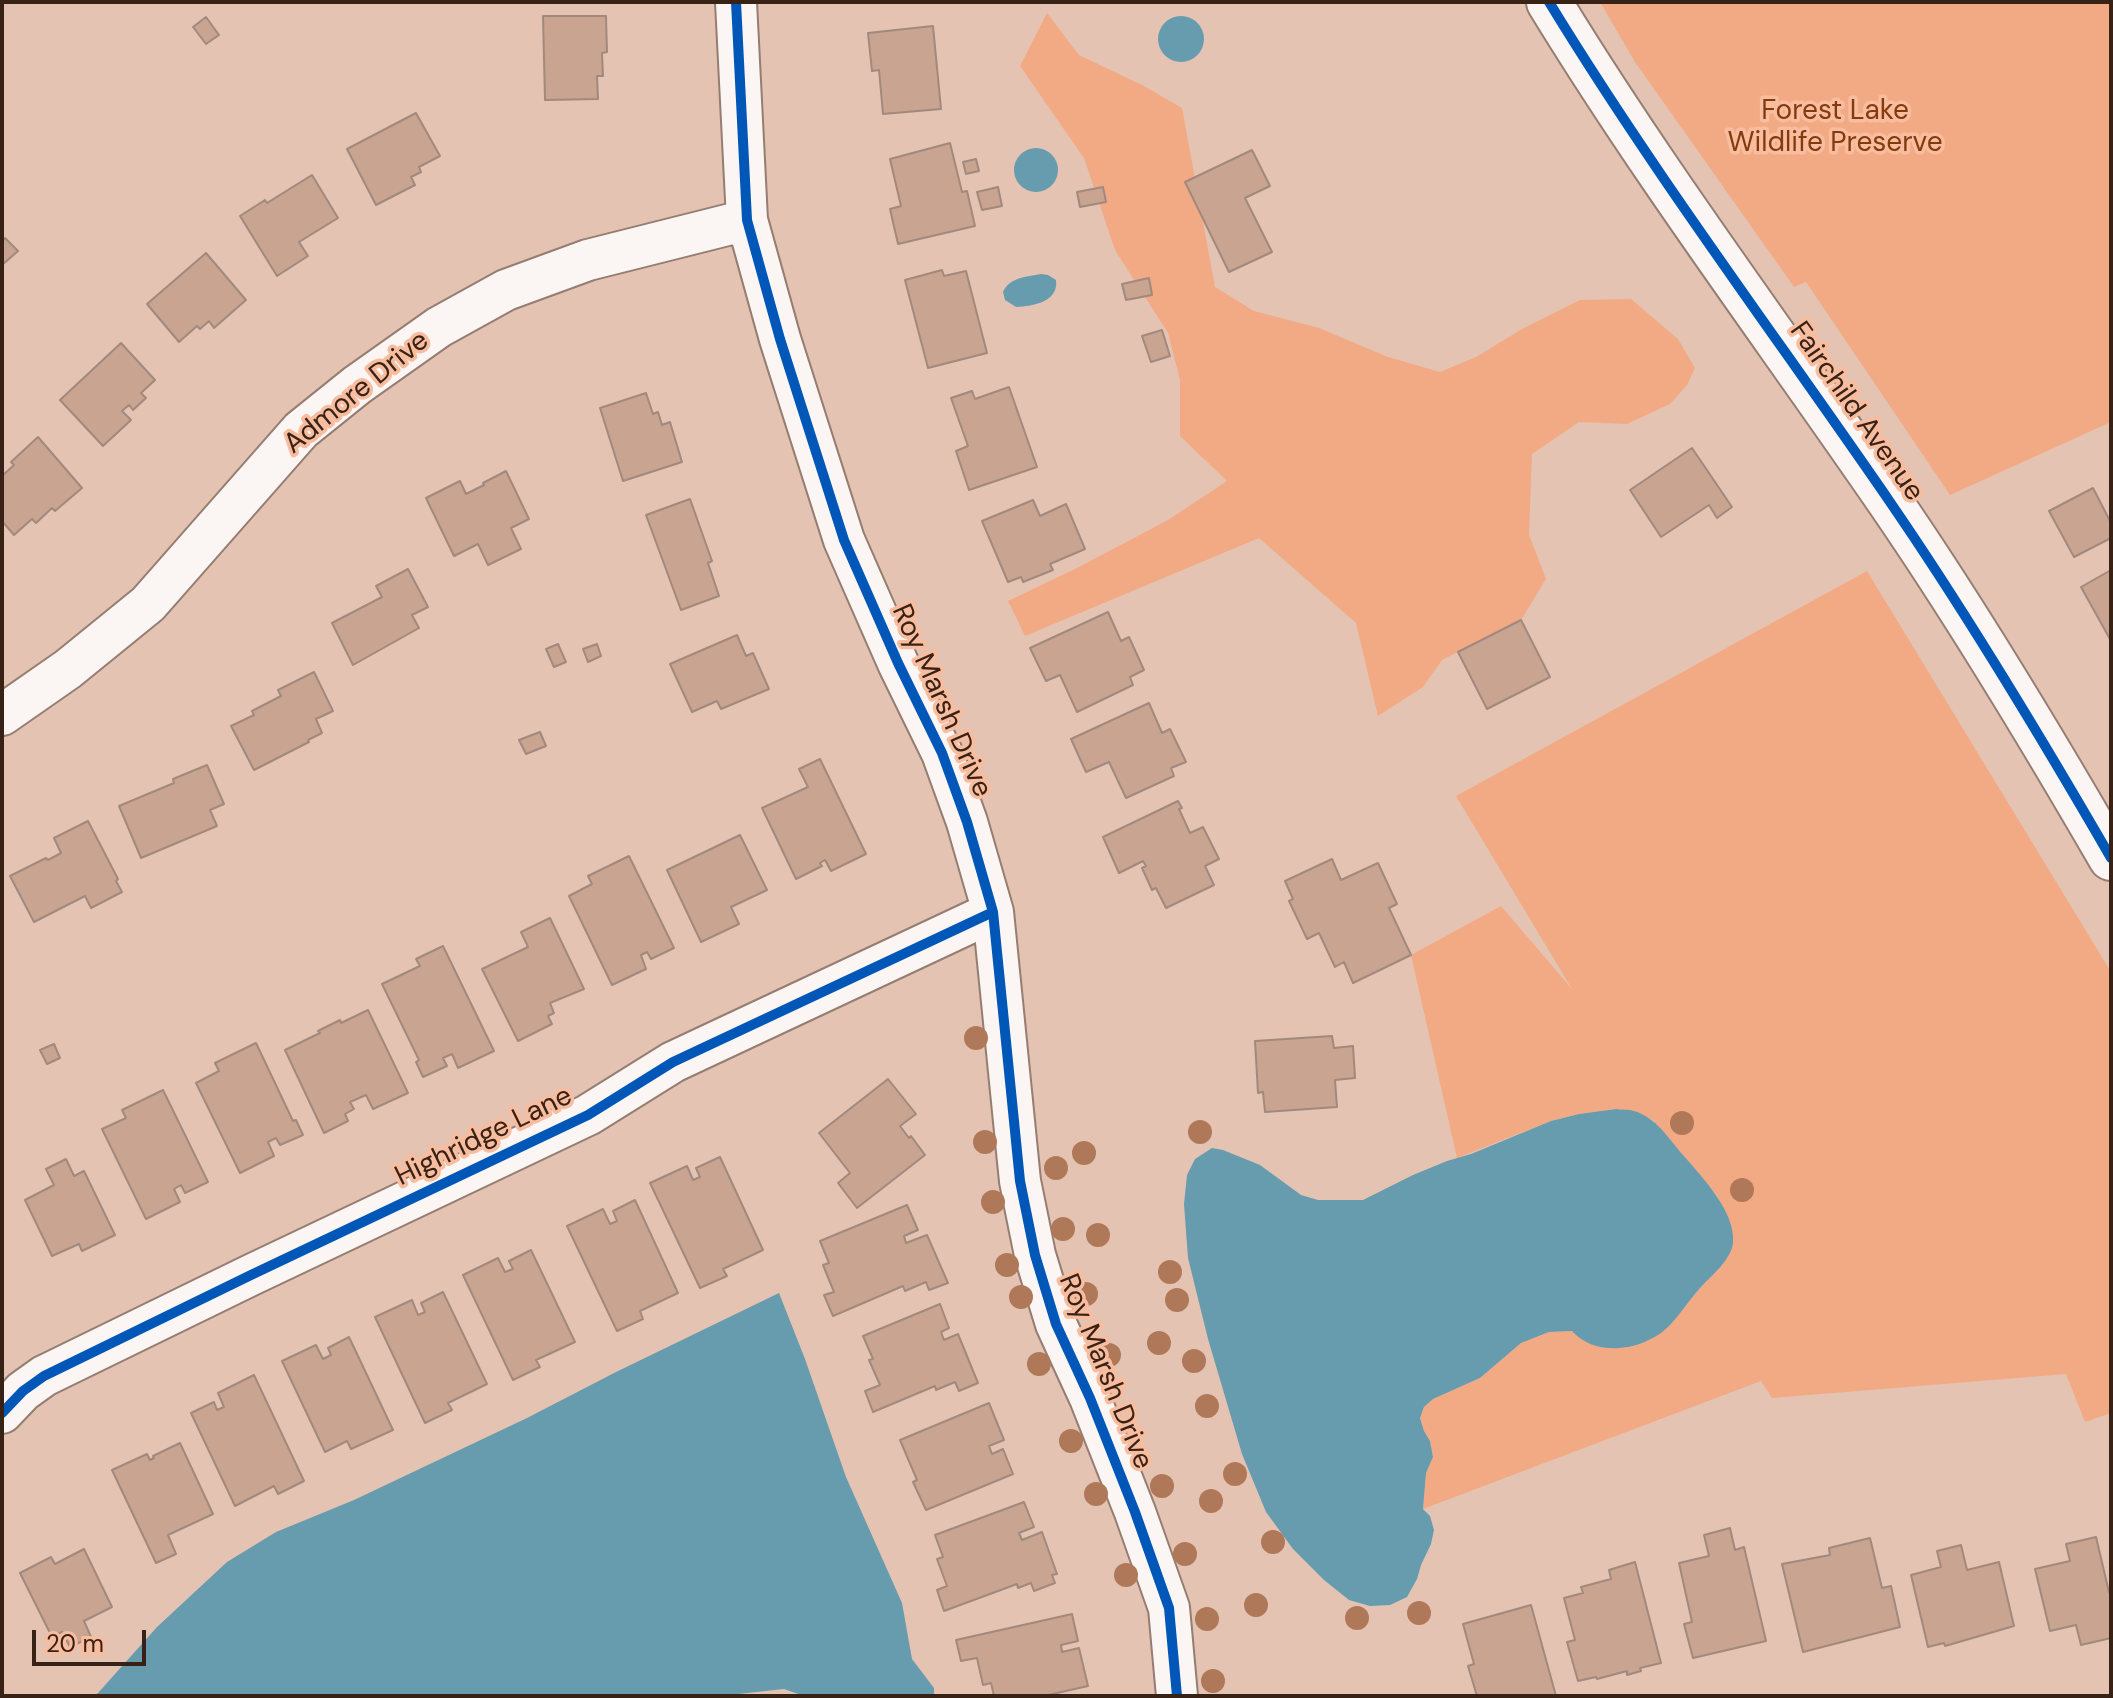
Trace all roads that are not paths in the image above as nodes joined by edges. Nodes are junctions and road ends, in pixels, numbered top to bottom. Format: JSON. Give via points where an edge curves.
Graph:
{"nodes":[{"id":1,"x":736,"y":2,"type":"edge"},
{"id":2,"x":1549,"y":2,"type":"edge"},
{"id":3,"x":747,"y":220,"type":"junction"},
{"id":4,"x":2,"y":715,"type":"edge"},
{"id":5,"x":2111,"y":858,"type":"edge"},
{"id":6,"x":993,"y":912,"type":"junction"},
{"id":7,"x":2,"y":1413,"type":"edge"},
{"id":8,"x":1177,"y":1696,"type":"edge"}],
"edges":[{"from":1,"to":3,"type":"street","name":"Roy Marsh Drive"},
{"from":2,"to":5,"type":"main road","name":"Fairchild Avenue","via":[[1597,81],[1913,536]]},
{"from":3,"to":4,"type":"street","name":"Admore Drive","via":[[588,260],[506,290],[439,327],[301,430],[148,604]]},
{"from":3,"to":6,"type":"street","name":"Roy Marsh Drive","via":[[844,540],[942,753]]},
{"from":6,"to":7,"type":"street","name":"Highridge Lane","via":[[673,1062],[588,1115],[44,1376]]},
{"from":6,"to":8,"type":"street","name":"Roy Marsh Drive","via":[[1020,1181],[1035,1255],[1056,1324],[1090,1398],[1169,1608]]}]}
